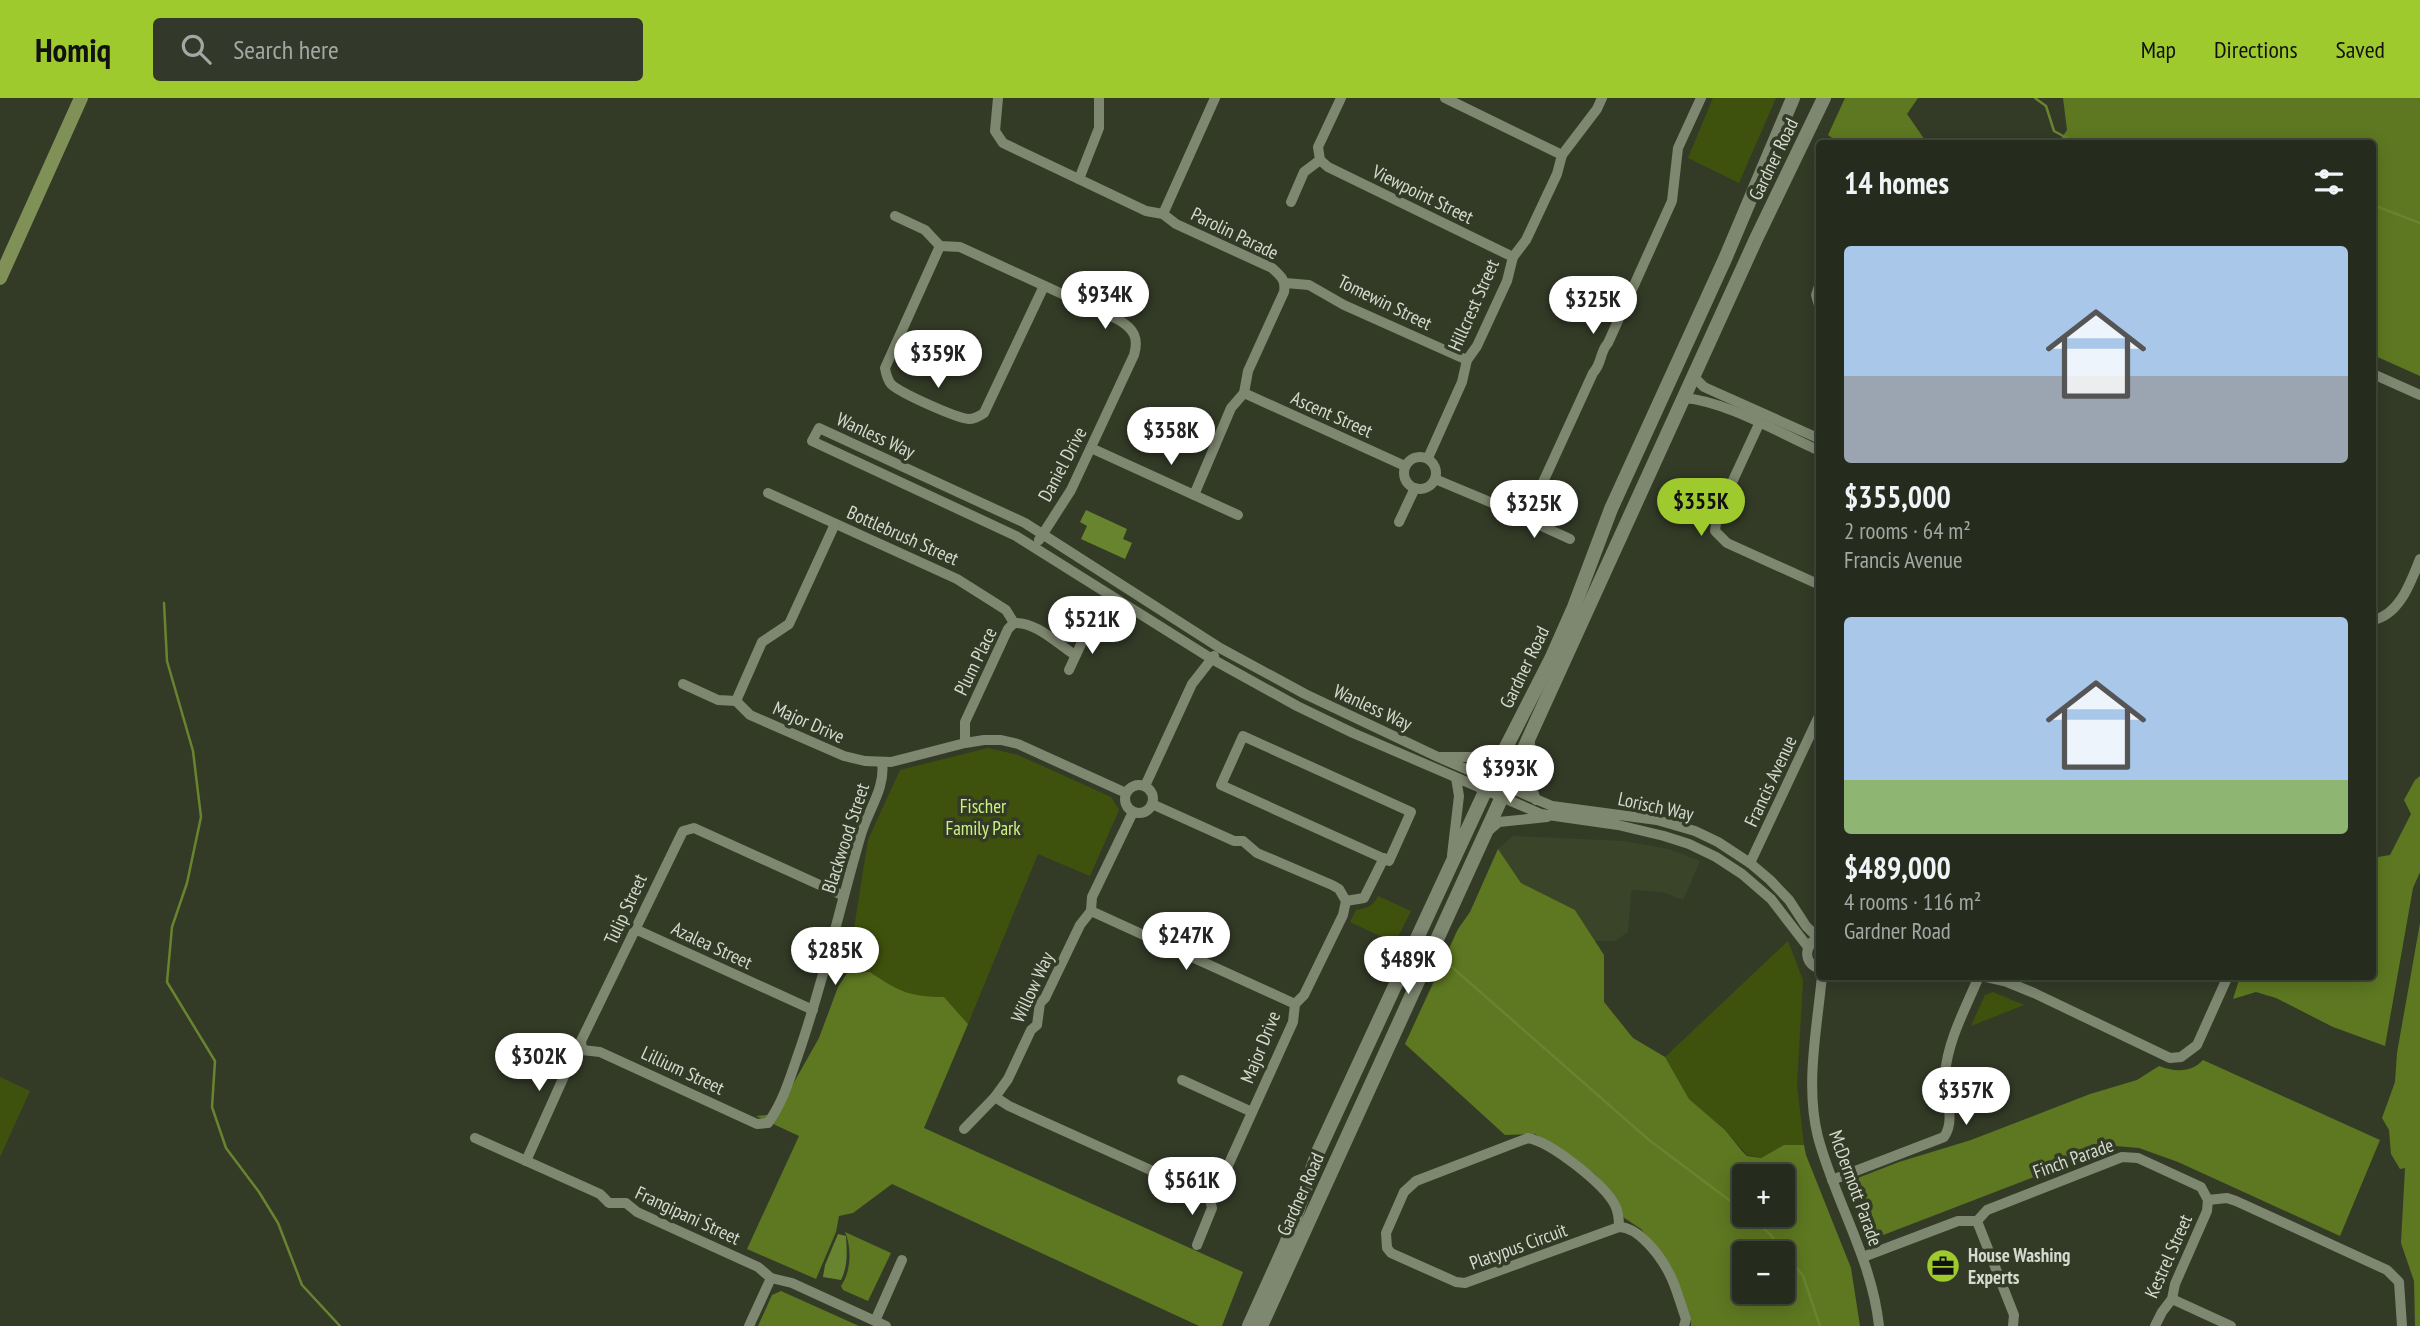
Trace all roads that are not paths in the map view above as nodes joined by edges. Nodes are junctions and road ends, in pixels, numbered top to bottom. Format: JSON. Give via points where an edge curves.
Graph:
{"nodes":[{"id":1,"x":81,"y":98,"type":"edge"},
{"id":2,"x":998,"y":98,"type":"edge"},
{"id":3,"x":1100,"y":98,"type":"edge"},
{"id":4,"x":1215,"y":98,"type":"edge"},
{"id":5,"x":1341,"y":98,"type":"edge"},
{"id":6,"x":1445,"y":98,"type":"edge"},
{"id":7,"x":1602,"y":98,"type":"edge"},
{"id":8,"x":1701,"y":98,"type":"edge"},
{"id":9,"x":1793,"y":98,"type":"edge"},
{"id":10,"x":1824,"y":98,"type":"edge"},
{"id":11,"x":1562,"y":155,"type":"junction"},
{"id":12,"x":1320,"y":160,"type":"junction"},
{"id":13,"x":1079,"y":179,"type":"junction"},
{"id":14,"x":1291,"y":202,"type":"dead end"},
{"id":15,"x":1163,"y":214,"type":"junction"},
{"id":16,"x":895,"y":216,"type":"dead end"},
{"id":17,"x":1756,"y":239,"type":"junction"},
{"id":18,"x":940,"y":246,"type":"junction"},
{"id":19,"x":1513,"y":257,"type":"junction"},
{"id":20,"x":1725,"y":259,"type":"junction"},
{"id":21,"x":0,"y":278,"type":"edge"},
{"id":22,"x":1285,"y":283,"type":"junction"},
{"id":23,"x":1044,"y":286,"type":"junction"},
{"id":24,"x":1467,"y":360,"type":"junction"},
{"id":25,"x":2376,"y":375,"type":"edge"},
{"id":26,"x":1693,"y":376,"type":"junction"},
{"id":27,"x":1244,"y":393,"type":"junction"},
{"id":28,"x":2420,"y":394,"type":"edge"},
{"id":29,"x":1684,"y":398,"type":"junction"},
{"id":30,"x":1759,"y":424,"type":"junction"},
{"id":31,"x":1816,"y":437,"type":"edge"},
{"id":32,"x":1091,"y":448,"type":"junction"},
{"id":33,"x":1816,"y":449,"type":"edge"},
{"id":34,"x":1428,"y":458,"type":"junction"},
{"id":35,"x":1405,"y":466,"type":"junction"},
{"id":36,"x":1435,"y":480,"type":"junction"},
{"id":37,"x":1415,"y":488,"type":"junction"},
{"id":38,"x":768,"y":493,"type":"dead end"},
{"id":39,"x":1194,"y":495,"type":"junction"},
{"id":40,"x":1527,"y":510,"type":"junction"},
{"id":41,"x":1238,"y":515,"type":"dead end"},
{"id":42,"x":1399,"y":522,"type":"dead end"},
{"id":43,"x":835,"y":524,"type":"junction"},
{"id":44,"x":1042,"y":534,"type":"junction"},
{"id":45,"x":1570,"y":539,"type":"dead end"},
{"id":46,"x":1034,"y":547,"type":"junction"},
{"id":47,"x":2420,"y":559,"type":"edge"},
{"id":48,"x":1816,"y":583,"type":"edge"},
{"id":49,"x":2376,"y":619,"type":"edge"},
{"id":50,"x":1014,"y":623,"type":"junction"},
{"id":51,"x":1089,"y":627,"type":"dead end"},
{"id":52,"x":1220,"y":648,"type":"junction"},
{"id":53,"x":1075,"y":655,"type":"junction"},
{"id":54,"x":1212,"y":659,"type":"junction"},
{"id":55,"x":1069,"y":670,"type":"dead end"},
{"id":56,"x":683,"y":684,"type":"dead end"},
{"id":57,"x":736,"y":701,"type":"junction"},
{"id":58,"x":1816,"y":722,"type":"edge"},
{"id":59,"x":1530,"y":734,"type":"junction"},
{"id":60,"x":965,"y":743,"type":"junction"},
{"id":61,"x":1438,"y":757,"type":"junction"},
{"id":62,"x":1501,"y":757,"type":"junction"},
{"id":63,"x":882,"y":762,"type":"junction"},
{"id":64,"x":1456,"y":778,"type":"junction"},
{"id":65,"x":1489,"y":785,"type":"junction"},
{"id":66,"x":1145,"y":786,"type":"junction"},
{"id":67,"x":1504,"y":792,"type":"junction"},
{"id":68,"x":1126,"y":793,"type":"junction"},
{"id":69,"x":1536,"y":800,"type":"junction"},
{"id":70,"x":1152,"y":804,"type":"junction"},
{"id":71,"x":1133,"y":812,"type":"junction"},
{"id":72,"x":1550,"y":817,"type":"junction"},
{"id":73,"x":1486,"y":833,"type":"junction"},
{"id":74,"x":1384,"y":858,"type":"junction"},
{"id":75,"x":1749,"y":863,"type":"junction"},
{"id":76,"x":1452,"y":865,"type":"junction"},
{"id":77,"x":844,"y":895,"type":"junction"},
{"id":78,"x":1346,"y":901,"type":"junction"},
{"id":79,"x":1091,"y":911,"type":"junction"},
{"id":80,"x":635,"y":929,"type":"junction"},
{"id":81,"x":1816,"y":935,"type":"edge"},
{"id":82,"x":1816,"y":940,"type":"edge"},
{"id":83,"x":1808,"y":947,"type":"junction"},
{"id":84,"x":1816,"y":967,"type":"edge"},
{"id":85,"x":1822,"y":980,"type":"edge"},
{"id":86,"x":1978,"y":980,"type":"edge"},
{"id":87,"x":1998,"y":980,"type":"edge"},
{"id":88,"x":2226,"y":980,"type":"edge"},
{"id":89,"x":1295,"y":1004,"type":"junction"},
{"id":90,"x":813,"y":1010,"type":"junction"},
{"id":91,"x":582,"y":1050,"type":"junction"},
{"id":92,"x":1182,"y":1080,"type":"dead end"},
{"id":93,"x":995,"y":1097,"type":"junction"},
{"id":94,"x":1252,"y":1112,"type":"junction"},
{"id":95,"x":768,"y":1123,"type":"joint"},
{"id":96,"x":964,"y":1129,"type":"dead end"},
{"id":97,"x":475,"y":1138,"type":"dead end"},
{"id":98,"x":526,"y":1161,"type":"junction"},
{"id":99,"x":1832,"y":1180,"type":"junction"},
{"id":100,"x":1208,"y":1191,"type":"junction"},
{"id":101,"x":2208,"y":1200,"type":"junction"},
{"id":102,"x":1977,"y":1221,"type":"junction"},
{"id":103,"x":1619,"y":1227,"type":"junction"},
{"id":104,"x":1197,"y":1245,"type":"dead end"},
{"id":105,"x":1863,"y":1257,"type":"junction"},
{"id":106,"x":902,"y":1260,"type":"dead end"},
{"id":107,"x":771,"y":1278,"type":"junction"},
{"id":108,"x":2172,"y":1299,"type":"junction"},
{"id":109,"x":875,"y":1321,"type":"junction"},
{"id":110,"x":749,"y":1326,"type":"edge"},
{"id":111,"x":886,"y":1326,"type":"edge"},
{"id":112,"x":1249,"y":1326,"type":"edge"},
{"id":113,"x":1261,"y":1326,"type":"edge"},
{"id":114,"x":1684,"y":1326,"type":"edge"},
{"id":115,"x":1879,"y":1326,"type":"edge"},
{"id":116,"x":2013,"y":1326,"type":"edge"},
{"id":117,"x":2155,"y":1326,"type":"edge"},
{"id":118,"x":2231,"y":1326,"type":"edge"},
{"id":119,"x":2402,"y":1326,"type":"edge"}],
"edges":[{"from":1,"to":21,"type":"main road"},
{"from":2,"to":13,"type":"street","name":"Parolin Parade","via":[[995,124],[1003,144]]},
{"from":3,"to":13,"type":"street","via":[[1100,128]]},
{"from":4,"to":15,"type":"street"},
{"from":5,"to":12,"type":"street","via":[[1318,147]]},
{"from":6,"to":11,"type":"street"},
{"from":7,"to":11,"type":"street","name":"Hillcrest Street"},
{"from":8,"to":40,"type":"street","via":[[1678,148],[1672,201],[1602,349],[1600,365]]},
{"from":9,"to":20,"type":"street","name":"Gardner Road"},
{"from":10,"to":17,"type":"street","name":"Gardner Road"},
{"from":11,"to":19,"type":"street","name":"Hillcrest Street","via":[[1526,240]]},
{"from":12,"to":14,"type":"street","via":[[1304,172]]},
{"from":12,"to":19,"type":"street","name":"Viewpoint Street"},
{"from":13,"to":15,"type":"street","name":"Parolin Parade","via":[[1146,211]]},
{"from":15,"to":22,"type":"street","name":"Parolin Parade","via":[[1272,268]]},
{"from":16,"to":18,"type":"street","name":"Daniel Drive","via":[[925,230]]},
{"from":17,"to":20,"type":"street","via":[[1746,237],[1734,255]]},
{"from":17,"to":26,"type":"street","name":"Gardner Road"},
{"from":18,"to":23,"type":"street","name":"Daniel Drive","via":[[960,247]]},
{"from":18,"to":23,"type":"street","via":[[885,368],[886,377],[901,391],[967,419],[984,413]]},
{"from":19,"to":24,"type":"street","name":"Hillcrest Street","via":[[1507,281]]},
{"from":20,"to":62,"type":"street","name":"Gardner Road","via":[[1611,509],[1551,659]]},
{"from":22,"to":24,"type":"street","name":"Tomewin Street","via":[[1316,288]]},
{"from":22,"to":27,"type":"street","name":"Parolin Parade","via":[[1248,371]]},
{"from":23,"to":32,"type":"street","name":"Daniel Drive","via":[[1119,320],[1135,334],[1134,355]]},
{"from":24,"to":34,"type":"street","name":"Hillcrest Street"},
{"from":25,"to":28,"type":"street"},
{"from":26,"to":29,"type":"street","name":"Gardner Road"},
{"from":26,"to":31,"type":"street","via":[[1704,387]]},
{"from":27,"to":35,"type":"street","name":"Ascent Street"},
{"from":27,"to":39,"type":"street","name":"Parolin Parade","via":[[1231,408]]},
{"from":29,"to":30,"type":"street","via":[[1699,399]]},
{"from":29,"to":59,"type":"street","name":"Gardner Road"},
{"from":30,"to":33,"type":"street"},
{"from":30,"to":48,"type":"street","via":[[1717,515],[1715,531],[1727,543]]},
{"from":32,"to":39,"type":"street"},
{"from":32,"to":44,"type":"street","name":"Daniel Drive"},
{"from":34,"to":35,"type":"street","via":[[1413,458]]},
{"from":34,"to":36,"type":"street","via":[[1436,467]]},
{"from":35,"to":37,"type":"street","via":[[1405,478]]},
{"from":36,"to":37,"type":"street","via":[[1427,487]]},
{"from":36,"to":40,"type":"street","via":[[1514,512]]},
{"from":37,"to":42,"type":"street"},
{"from":38,"to":43,"type":"street","name":"Bottlebrush Street"},
{"from":39,"to":41,"type":"street"},
{"from":40,"to":45,"type":"street","via":[[1535,523]]},
{"from":43,"to":50,"type":"street","name":"Bottlebrush Street","via":[[957,579],[1006,610]]},
{"from":43,"to":57,"type":"street","via":[[789,624],[762,642]]},
{"from":44,"to":46,"type":"street","name":"Daniel Drive"},
{"from":44,"to":46,"type":"street","name":"Wanless Way","via":[[819,428],[812,441]]},
{"from":44,"to":52,"type":"street","name":"Wanless Way"},
{"from":46,"to":54,"type":"street","name":"Wanless Way"},
{"from":47,"to":49,"type":"street","via":[[2395,606]]},
{"from":50,"to":53,"type":"street","name":"Plum Place","via":[[1031,626]]},
{"from":50,"to":60,"type":"street","name":"Plum Place","via":[[965,722]]},
{"from":51,"to":53,"type":"street"},
{"from":52,"to":54,"type":"street"},
{"from":52,"to":61,"type":"street","name":"Wanless Way"},
{"from":53,"to":55,"type":"street"},
{"from":54,"to":64,"type":"street","name":"Wanless Way","via":[[1297,706]]},
{"from":54,"to":66,"type":"street","via":[[1192,684]]},
{"from":56,"to":57,"type":"street","name":"Major Drive","via":[[718,700]]},
{"from":57,"to":63,"type":"street","name":"Major Drive","via":[[750,715],[844,756]]},
{"from":58,"to":75,"type":"street","name":"Francis Avenue"},
{"from":59,"to":67,"type":"street","name":"Gardner Road"},
{"from":59,"to":69,"type":"street","name":"Gardner Road","via":[[1529,779]]},
{"from":60,"to":63,"type":"street","name":"Major Drive"},
{"from":60,"to":68,"type":"street","name":"Major Drive","via":[[1001,740],[1018,744]]},
{"from":61,"to":62,"type":"street"},
{"from":61,"to":65,"type":"street","name":"Wanless Way"},
{"from":62,"to":65,"type":"street","name":"Gardner Road"},
{"from":63,"to":77,"type":"street","name":"Blackwood Street","via":[[884,775]]},
{"from":64,"to":65,"type":"street","name":"Wanless Way"},
{"from":64,"to":76,"type":"street","via":[[1459,796]]},
{"from":65,"to":67,"type":"street","name":"Lorisch Way"},
{"from":65,"to":76,"type":"street","name":"Gardner Road"},
{"from":66,"to":68,"type":"street","via":[[1132,786]]},
{"from":66,"to":70,"type":"street","via":[[1152,792]]},
{"from":67,"to":69,"type":"street","name":"Lorisch Way"},
{"from":67,"to":72,"type":"street","name":"Lorisch Way"},
{"from":67,"to":73,"type":"street","name":"Gardner Road"},
{"from":68,"to":71,"type":"street","via":[[1126,806]]},
{"from":69,"to":75,"type":"street","name":"Lorisch Way","via":[[1677,825],[1718,842]]},
{"from":70,"to":71,"type":"street","via":[[1144,812]]},
{"from":70,"to":78,"type":"street","via":[[1243,841],[1257,853],[1332,885]]},
{"from":71,"to":79,"type":"street","name":"Willow Way","via":[[1092,897]]},
{"from":72,"to":73,"type":"street","name":"Lorisch Way","via":[[1499,822]]},
{"from":72,"to":83,"type":"street","name":"Lorisch Way","via":[[1664,836],[1716,857],[1771,899]]},
{"from":73,"to":113,"type":"street","name":"Gardner Road"},
{"from":74,"to":74,"type":"street","via":[[1221,785],[1243,736],[1411,812],[1389,861]]},
{"from":74,"to":78,"type":"street","via":[[1364,898]]},
{"from":75,"to":81,"type":"street","name":"Lorisch Way","via":[[1789,900]]},
{"from":76,"to":112,"type":"street","name":"Gardner Road","via":[[1318,1152],[1286,1244]]},
{"from":77,"to":80,"type":"street","name":"Tulip Street","via":[[694,828],[677,839]]},
{"from":77,"to":90,"type":"street","name":"Blackwood Street"},
{"from":78,"to":89,"type":"street","name":"Major Drive","via":[[1304,995]]},
{"from":79,"to":89,"type":"street"},
{"from":79,"to":93,"type":"street","name":"Willow Way","via":[[1040,1003],[1037,1025]]},
{"from":80,"to":90,"type":"street","name":"Azalea Street"},
{"from":80,"to":91,"type":"street","name":"Tulip Street","via":[[581,1041]]},
{"from":82,"to":83,"type":"street"},
{"from":83,"to":84,"type":"street","name":"Lorisch Way","via":[[1807,957]]},
{"from":85,"to":99,"type":"street","name":"McDermott Parade","via":[[1813,1085],[1818,1136]]},
{"from":86,"to":99,"type":"street","via":[[1947,1060],[1945,1086],[1951,1123],[1944,1137]]},
{"from":87,"to":88,"type":"street","via":[[2170,1058],[2181,1057],[2197,1045]]},
{"from":89,"to":94,"type":"street","name":"Major Drive","via":[[1293,1022]]},
{"from":90,"to":95,"type":"street","name":"Blackwood Street","via":[[781,1103]]},
{"from":91,"to":95,"type":"street","name":"Lillium Street","via":[[600,1052],[757,1124]]},
{"from":91,"to":98,"type":"street","name":"Tulip Street","via":[[570,1063]]},
{"from":92,"to":94,"type":"street"},
{"from":93,"to":96,"type":"street","name":"Willow Way"},
{"from":93,"to":100,"type":"street","via":[[1197,1191]]},
{"from":94,"to":100,"type":"street","name":"Major Drive","via":[[1222,1181]]},
{"from":97,"to":98,"type":"street","name":"Frangipani Street"},
{"from":98,"to":107,"type":"street","name":"Frangipani Street","via":[[600,1194],[609,1203],[626,1203],[636,1212],[758,1267]]},
{"from":99,"to":105,"type":"street","name":"McDermott Parade"},
{"from":100,"to":104,"type":"street","via":[[1212,1208]]},
{"from":101,"to":102,"type":"street","name":"Finch Parade","via":[[2200,1187],[2138,1158],[2122,1157],[1987,1210]]},
{"from":101,"to":108,"type":"street","name":"Kestrel Street"},
{"from":101,"to":119,"type":"street","via":[[2236,1201],[2387,1269],[2399,1282]]},
{"from":102,"to":105,"type":"street","name":"Finch Parade","via":[[1958,1221]]},
{"from":102,"to":116,"type":"street","via":[[2014,1315]]},
{"from":103,"to":103,"type":"street","name":"Platypus Circuit","via":[[1616,1206],[1596,1180],[1542,1143],[1528,1139],[1416,1181],[1404,1192],[1385,1241],[1391,1253],[1465,1283]]},
{"from":103,"to":114,"type":"street","via":[[1640,1235],[1668,1271],[1686,1319]]},
{"from":105,"to":115,"type":"street","name":"McDermott Parade"},
{"from":106,"to":109,"type":"street"},
{"from":107,"to":109,"type":"street","name":"Frangipani Street"},
{"from":107,"to":110,"type":"street"},
{"from":108,"to":117,"type":"street","name":"Kestrel Street"},
{"from":108,"to":118,"type":"street"},
{"from":109,"to":111,"type":"street","name":"Frangipani Street"}]}
